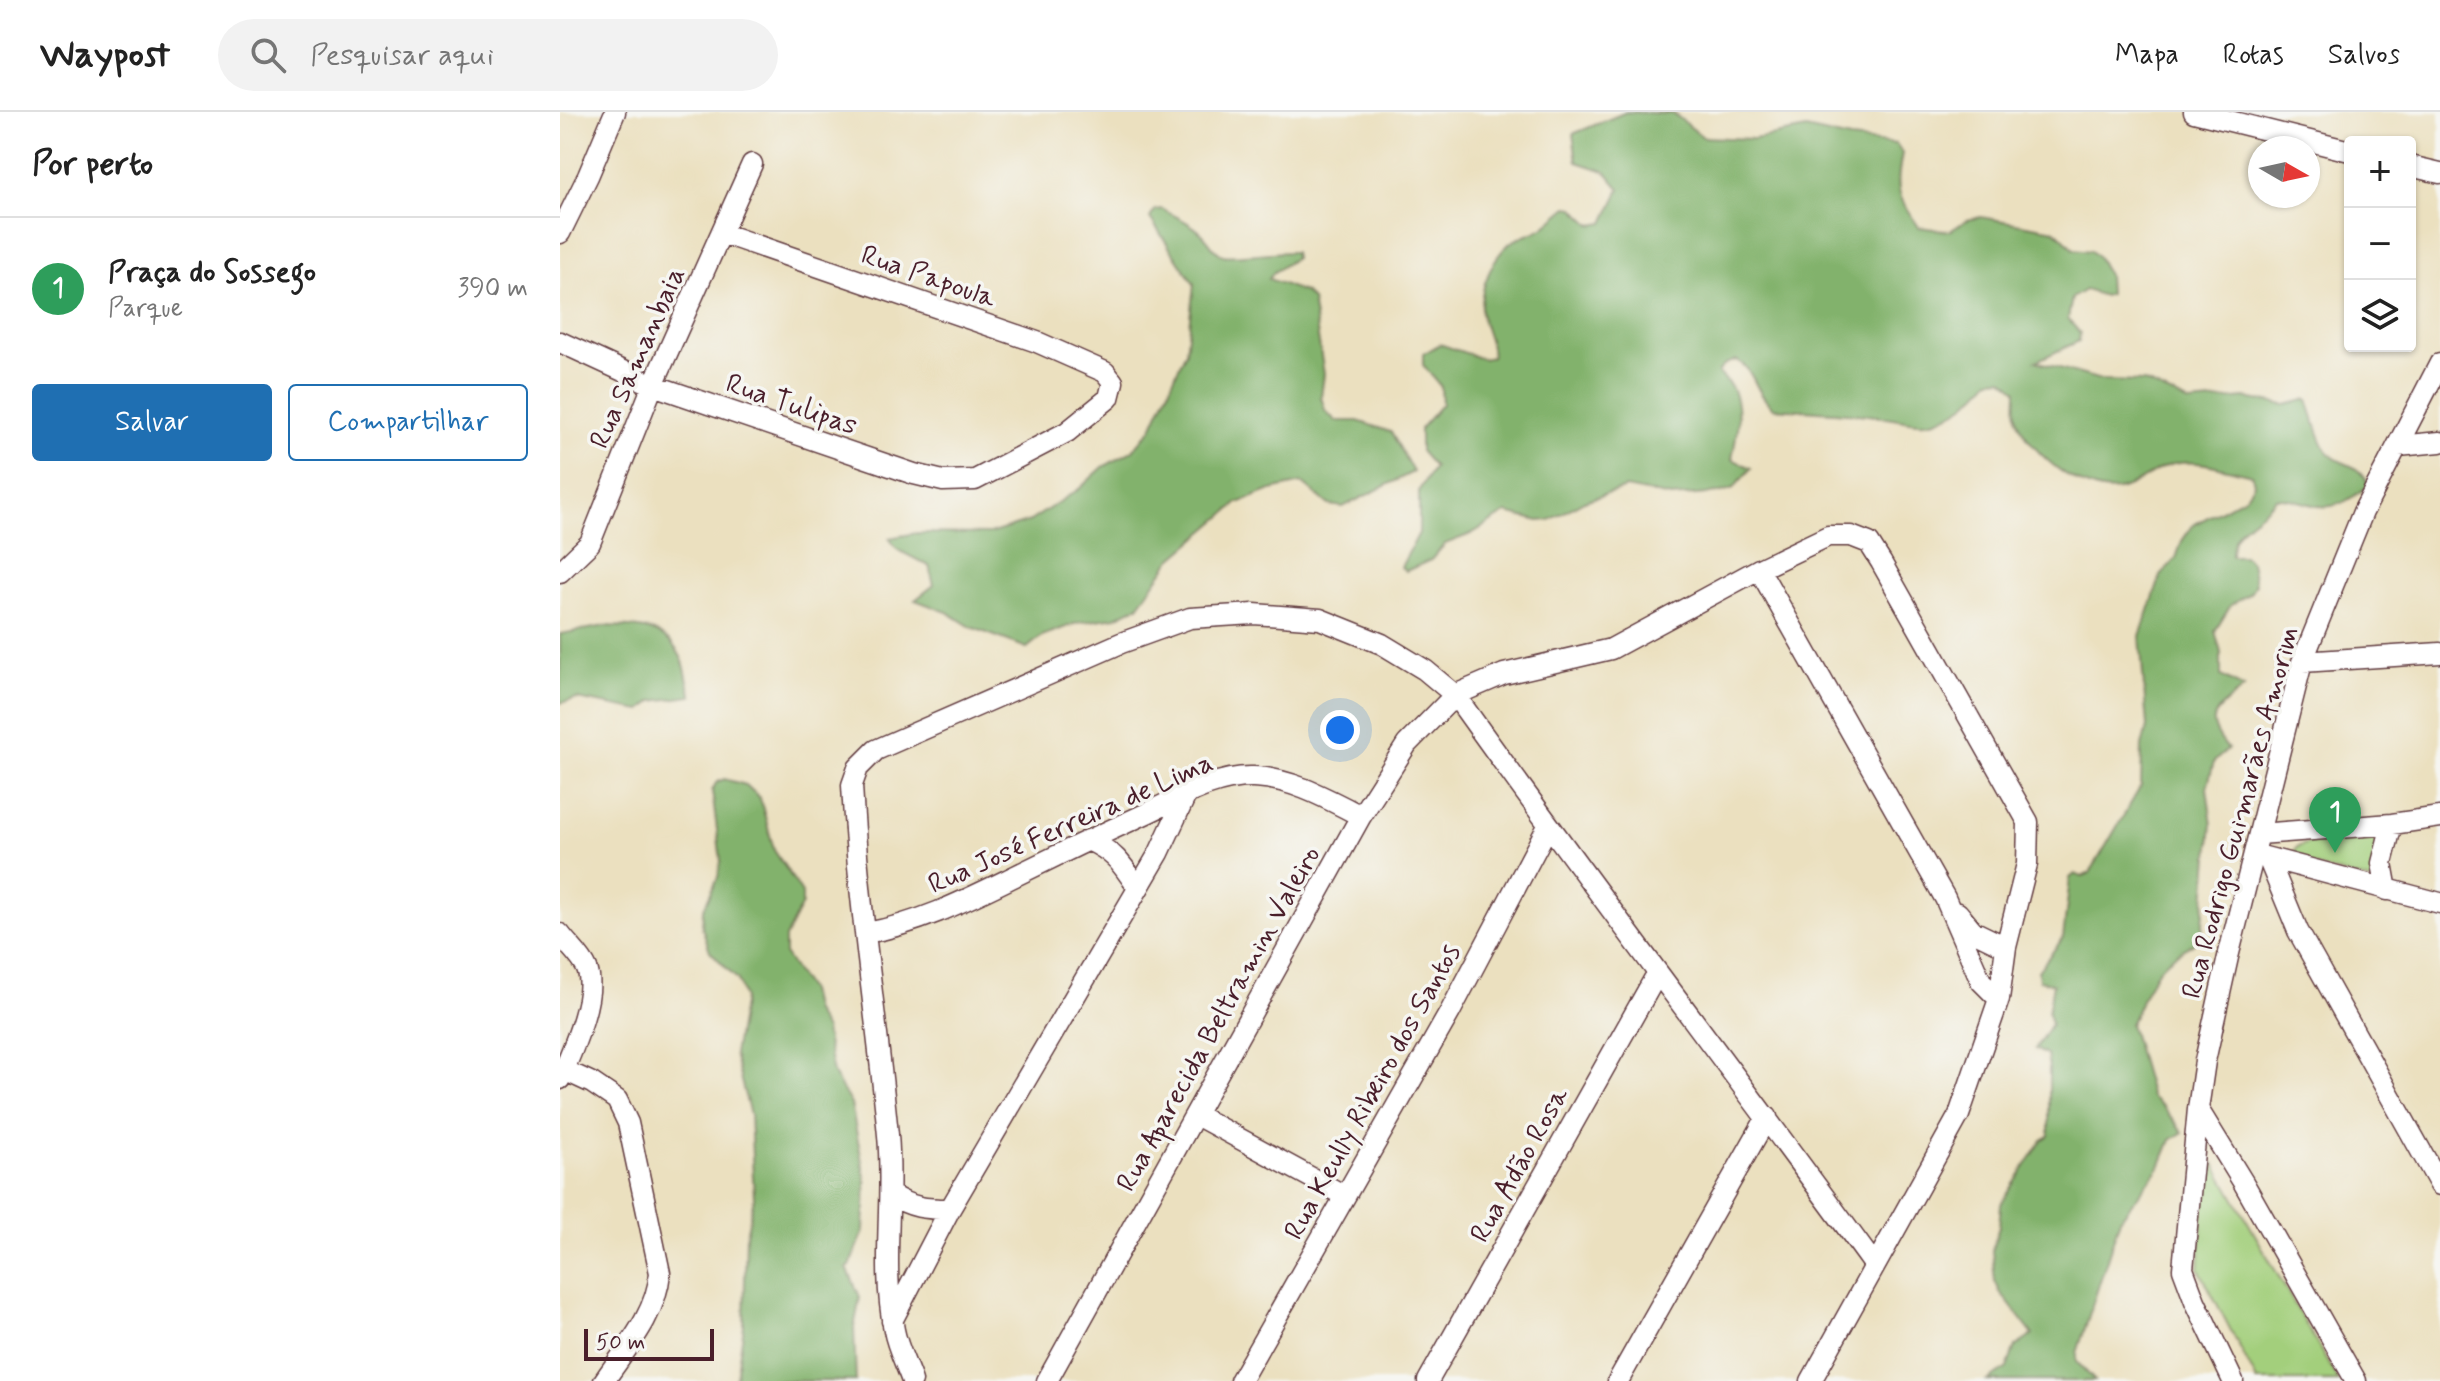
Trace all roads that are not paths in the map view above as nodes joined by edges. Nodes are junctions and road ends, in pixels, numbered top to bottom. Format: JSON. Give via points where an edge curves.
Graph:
{"nodes":[{"id":1,"x":615,"y":112,"type":"edge"},
{"id":2,"x":2194,"y":112,"type":"edge"},
{"id":3,"x":2344,"y":150,"type":"edge"},
{"id":4,"x":752,"y":164,"type":"dead end"},
{"id":5,"x":2416,"y":167,"type":"edge"},
{"id":6,"x":2440,"y":173,"type":"edge"},
{"id":7,"x":560,"y":233,"type":"edge"},
{"id":8,"x":721,"y":233,"type":"junction"},
{"id":9,"x":560,"y":342,"type":"edge"},
{"id":10,"x":2440,"y":363,"type":"edge"},
{"id":11,"x":1113,"y":382,"type":"joint"},
{"id":12,"x":653,"y":385,"type":"junction"},
{"id":13,"x":2440,"y":442,"type":"edge"},
{"id":14,"x":2398,"y":446,"type":"junction"},
{"id":15,"x":1759,"y":569,"type":"junction"},
{"id":16,"x":563,"y":570,"type":"edge"},
{"id":17,"x":2440,"y":653,"type":"edge"},
{"id":18,"x":2302,"y":662,"type":"junction"},
{"id":19,"x":1455,"y":695,"type":"junction"},
{"id":20,"x":1186,"y":795,"type":"junction"},
{"id":21,"x":1361,"y":816,"type":"junction"},
{"id":22,"x":2440,"y":817,"type":"edge"},
{"id":23,"x":2392,"y":824,"type":"junction"},
{"id":24,"x":1548,"y":826,"type":"junction"},
{"id":25,"x":2259,"y":834,"type":"junction"},
{"id":26,"x":1088,"y":840,"type":"junction"},
{"id":27,"x":2261,"y":856,"type":"junction"},
{"id":28,"x":1138,"y":888,"type":"junction"},
{"id":29,"x":2387,"y":890,"type":"junction"},
{"id":30,"x":1945,"y":898,"type":"junction"},
{"id":31,"x":2440,"y":903,"type":"edge"},
{"id":32,"x":866,"y":933,"type":"junction"},
{"id":33,"x":560,"y":934,"type":"edge"},
{"id":34,"x":2006,"y":947,"type":"junction"},
{"id":35,"x":1657,"y":974,"type":"junction"},
{"id":36,"x":1999,"y":999,"type":"junction"},
{"id":37,"x":562,"y":1075,"type":"edge"},
{"id":38,"x":2198,"y":1109,"type":"junction"},
{"id":39,"x":1196,"y":1115,"type":"junction"},
{"id":40,"x":1767,"y":1117,"type":"junction"},
{"id":41,"x":2440,"y":1185,"type":"edge"},
{"id":42,"x":890,"y":1194,"type":"junction"},
{"id":43,"x":1345,"y":1196,"type":"junction"},
{"id":44,"x":950,"y":1209,"type":"junction"},
{"id":45,"x":1875,"y":1266,"type":"junction"},
{"id":46,"x":892,"y":1321,"type":"junction"},
{"id":47,"x":2229,"y":1380,"type":"edge"},
{"id":48,"x":604,"y":1381,"type":"edge"},
{"id":49,"x":912,"y":1381,"type":"edge"},
{"id":50,"x":1047,"y":1381,"type":"edge"},
{"id":51,"x":1240,"y":1381,"type":"edge"},
{"id":52,"x":1428,"y":1381,"type":"edge"},
{"id":53,"x":1618,"y":1381,"type":"edge"},
{"id":54,"x":1811,"y":1381,"type":"edge"},
{"id":55,"x":2356,"y":1381,"type":"edge"}],
"edges":[{"from":1,"to":7,"type":"street"},
{"from":2,"to":3,"type":"street"},
{"from":4,"to":8,"type":"street","name":"Rua Samanbaia"},
{"from":5,"to":6,"type":"street"},
{"from":8,"to":11,"type":"street","name":"Rua Papoula","via":[[1037,342],[1105,372]]},
{"from":8,"to":12,"type":"street","name":"Rua Samanbaia"},
{"from":9,"to":12,"type":"street","name":"Rua Tulipas"},
{"from":10,"to":14,"type":"street","name":"Rua Rodrigo Guimarães Amorim"},
{"from":11,"to":12,"type":"street","name":"Rua Tulipas","via":[[1109,398],[1067,432],[975,480],[943,481]]},
{"from":12,"to":16,"type":"street","name":"Rua Samanbaia","via":[[590,543]]},
{"from":13,"to":14,"type":"street"},
{"from":14,"to":18,"type":"street","name":"Rua Rodrigo Guimarães Amorim","via":[[2363,512]]},
{"from":15,"to":19,"type":"street","via":[[1611,649],[1504,674]]},
{"from":15,"to":30,"type":"street"},
{"from":15,"to":34,"type":"street","via":[[1828,536],[1869,543],[2028,822],[2027,864]]},
{"from":17,"to":18,"type":"street"},
{"from":18,"to":25,"type":"street","name":"Rua Rodrigo Guimarães Amorim"},
{"from":19,"to":21,"type":"street","name":"Rua Aparecida Beltramin Valeiro","via":[[1407,744]]},
{"from":19,"to":24,"type":"street"},
{"from":19,"to":32,"type":"street","via":[[1382,644],[1320,619],[1254,614],[1190,618],[1121,643],[876,750],[858,768],[852,785]]},
{"from":20,"to":21,"type":"street","name":"Rua José Ferreira de Lima","via":[[1225,779],[1254,777],[1293,786]]},
{"from":20,"to":26,"type":"street","name":"Rua José Ferreira de Lima"},
{"from":20,"to":28,"type":"street"},
{"from":21,"to":39,"type":"street","name":"Rua Aparecida Beltramin Valeiro"},
{"from":22,"to":23,"type":"street"},
{"from":23,"to":25,"type":"street"},
{"from":23,"to":29,"type":"street","via":[[2382,863]]},
{"from":24,"to":35,"type":"street"},
{"from":24,"to":43,"type":"street","name":"Rua Keully Ribeiro dos Santos"},
{"from":25,"to":27,"type":"street","name":"Rua Rodrigo Guimarães Amorim"},
{"from":26,"to":28,"type":"street","via":[[1119,859]]},
{"from":26,"to":32,"type":"street","name":"Rua José Ferreira de Lima","via":[[960,902]]},
{"from":27,"to":29,"type":"street"},
{"from":27,"to":38,"type":"street","name":"Rua Rodrigo Guimarães Amorim","via":[[2228,957]]},
{"from":27,"to":41,"type":"street"},
{"from":28,"to":44,"type":"street"},
{"from":29,"to":31,"type":"street"},
{"from":30,"to":34,"type":"street","via":[[1973,931]]},
{"from":30,"to":36,"type":"street","via":[[1981,981]]},
{"from":32,"to":42,"type":"street","via":[[889,1139]]},
{"from":33,"to":37,"type":"street","via":[[588,969],[590,987]]},
{"from":34,"to":36,"type":"street"},
{"from":35,"to":40,"type":"street"},
{"from":35,"to":52,"type":"street","name":"Rua Adão Rosa"},
{"from":36,"to":45,"type":"street","via":[[1959,1115]]},
{"from":37,"to":48,"type":"street","via":[[592,1083],[617,1100],[628,1123],[660,1273],[658,1295],[645,1322]]},
{"from":38,"to":47,"type":"street","name":"Rua Rodrigo Guimarães Amorim","via":[[2183,1269]]},
{"from":38,"to":55,"type":"street"},
{"from":39,"to":43,"type":"street"},
{"from":39,"to":50,"type":"street","name":"Rua Aparecida Beltramin Valeiro"},
{"from":40,"to":45,"type":"street"},
{"from":40,"to":53,"type":"street"},
{"from":42,"to":44,"type":"street","via":[[921,1209]]},
{"from":42,"to":46,"type":"street"},
{"from":43,"to":51,"type":"street","name":"Rua Keully Ribeiro dos Santos"},
{"from":44,"to":46,"type":"street"},
{"from":45,"to":54,"type":"street"},
{"from":46,"to":49,"type":"street"}]}
